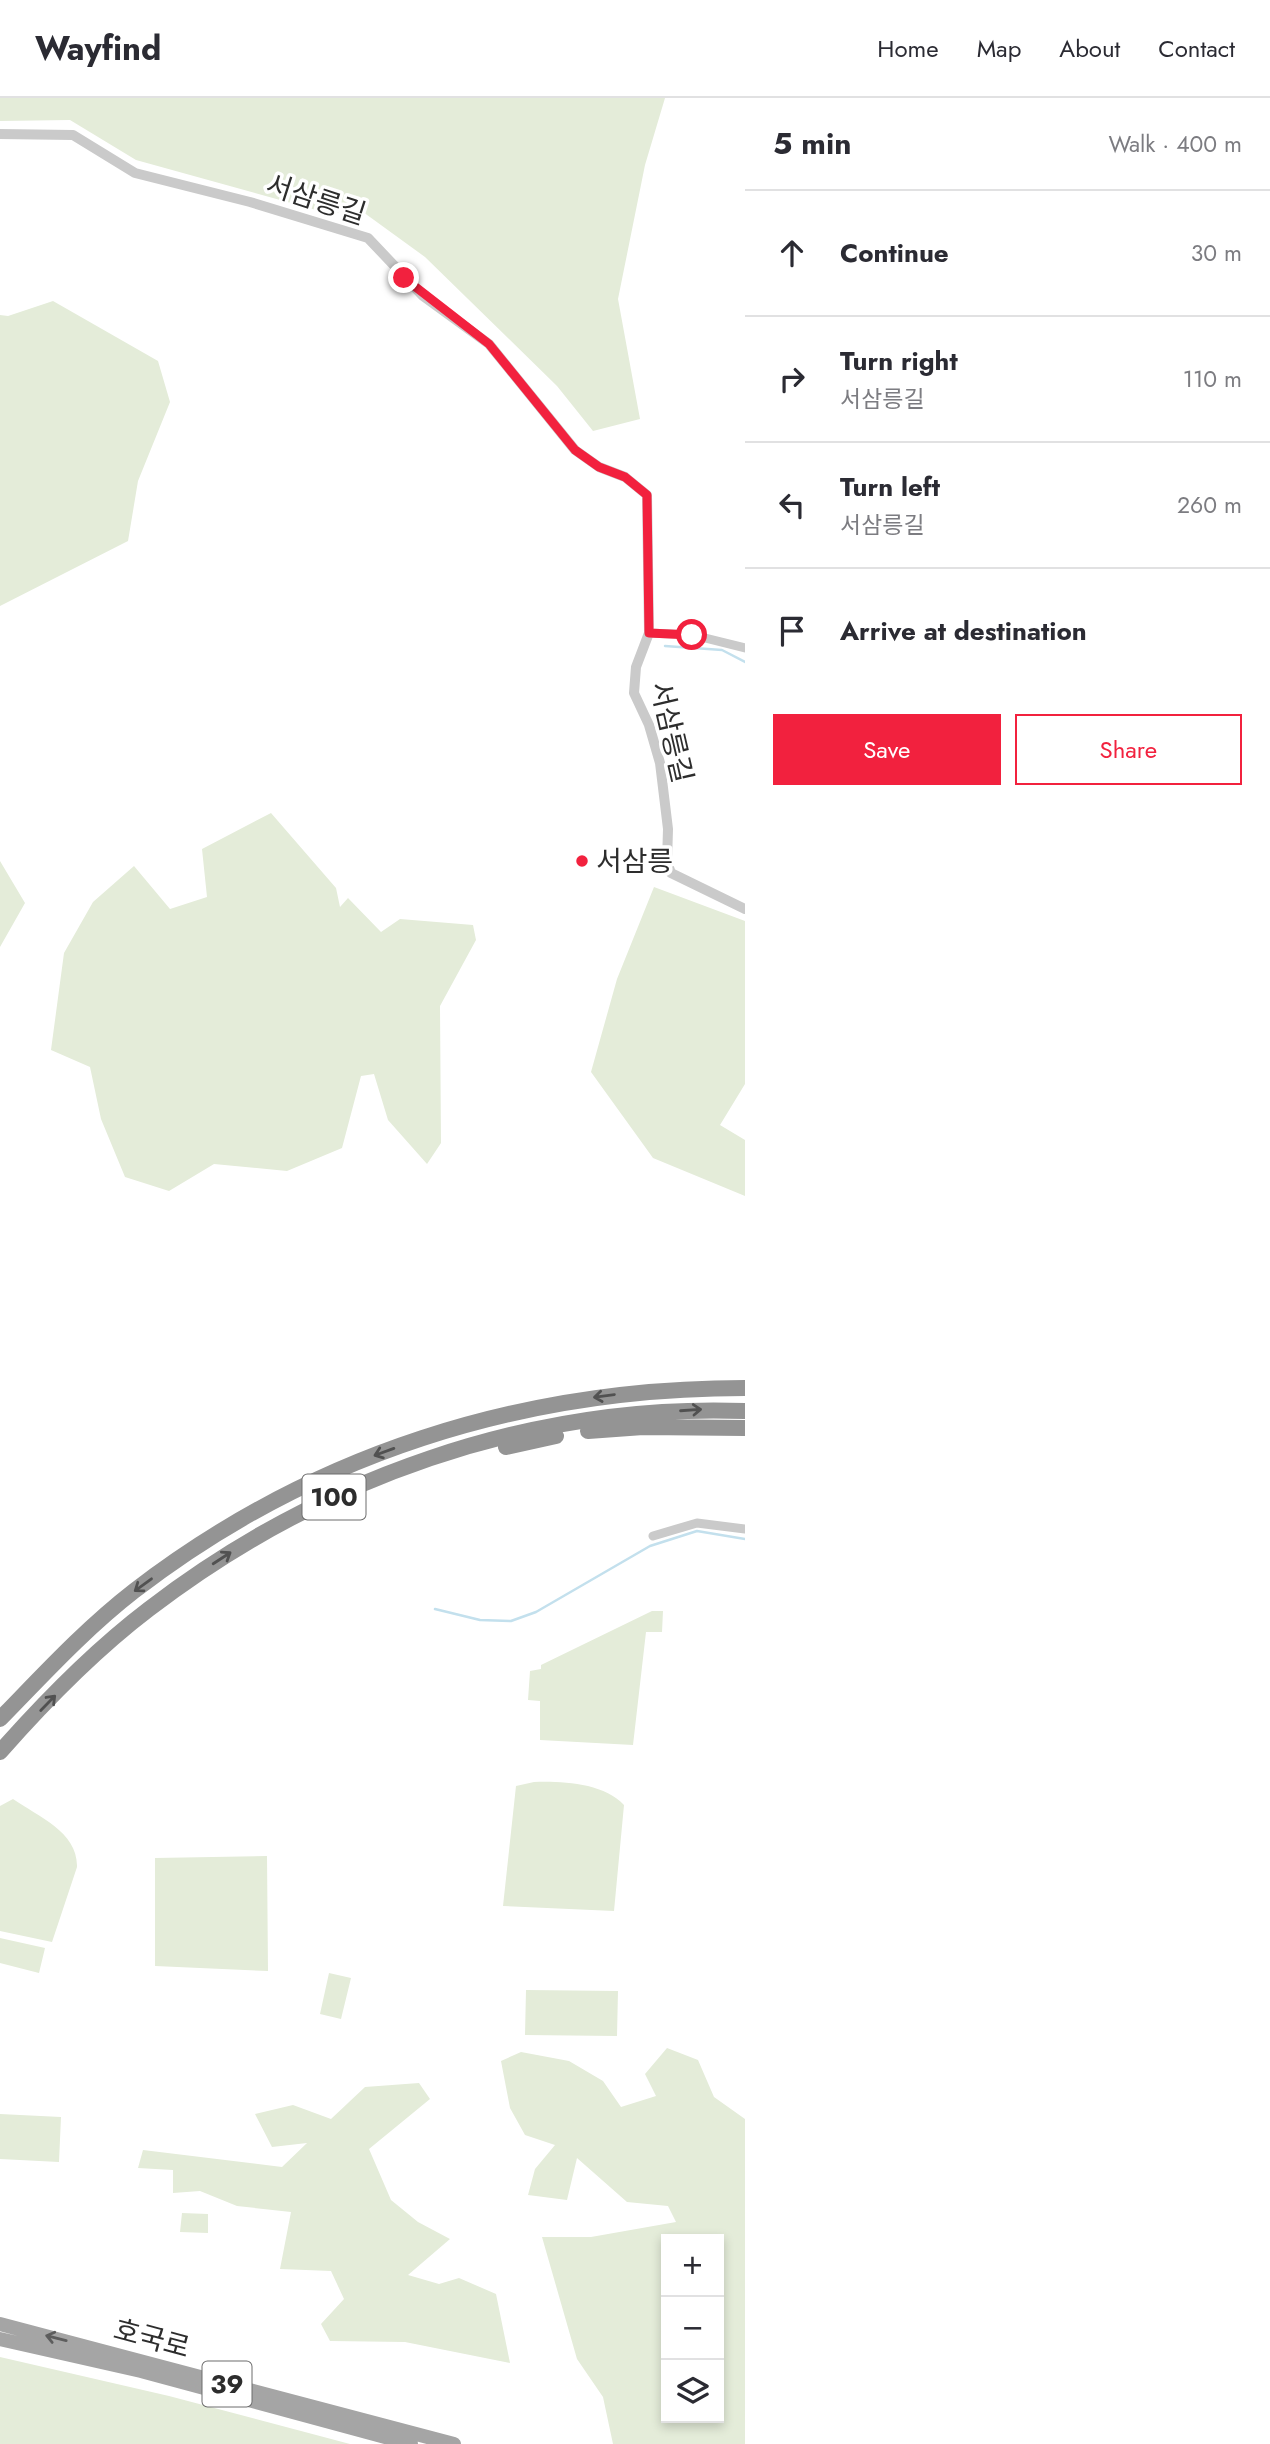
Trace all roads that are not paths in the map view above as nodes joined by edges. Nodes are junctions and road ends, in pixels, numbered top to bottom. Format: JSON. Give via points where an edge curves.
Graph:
{"nodes":[{"id":1,"x":0,"y":134,"type":"edge"},
{"id":2,"x":649,"y":633,"type":"junction"},
{"id":3,"x":745,"y":648,"type":"edge"},
{"id":4,"x":745,"y":909,"type":"edge"},
{"id":5,"x":745,"y":1388,"type":"edge"},
{"id":6,"x":745,"y":1411,"type":"edge"},
{"id":7,"x":745,"y":1428,"type":"edge"},
{"id":8,"x":339,"y":1495,"type":"junction"},
{"id":9,"x":745,"y":1529,"type":"edge"},
{"id":10,"x":653,"y":1536,"type":"dead end"},
{"id":11,"x":0,"y":1719,"type":"edge"},
{"id":12,"x":0,"y":1752,"type":"edge"},
{"id":13,"x":0,"y":2324,"type":"edge"},
{"id":14,"x":0,"y":2339,"type":"edge"},
{"id":15,"x":411,"y":2444,"type":"edge"},
{"id":16,"x":454,"y":2444,"type":"edge"}],
"edges":[{"from":1,"to":2,"type":"street","name":"서삼릉길","via":[[73,135],[135,173],[368,238],[423,296],[489,344],[575,450],[599,467],[625,477],[647,495]]},
{"from":2,"to":3,"type":"street","via":[[692,635]]},
{"from":2,"to":4,"type":"street","name":"서삼릉길","via":[[636,667],[634,693],[660,763],[667,862],[671,873]]},
{"from":5,"to":11,"type":"highway","number":"100","one_way":true,"via":[[674,1388],[522,1409],[424,1437],[329,1472],[217,1535],[133,1592]]},
{"from":8,"to":6,"type":"highway","number":"100","one_way":true,"via":[[408,1466],[526,1430],[697,1409]]},
{"from":7,"to":8,"type":"highway","via":[[643,1427],[574,1433],[478,1454]]},
{"from":12,"to":8,"type":"highway","number":"100","one_way":true,"via":[[147,1610],[229,1553]]},
{"from":9,"to":10,"type":"street","via":[[697,1523]]},
{"from":16,"to":13,"type":"main road","name":"호국로","number":"39","one_way":true},
{"from":14,"to":15,"type":"main road","name":"호국로","number":"39","via":[[141,2371]]}]}
